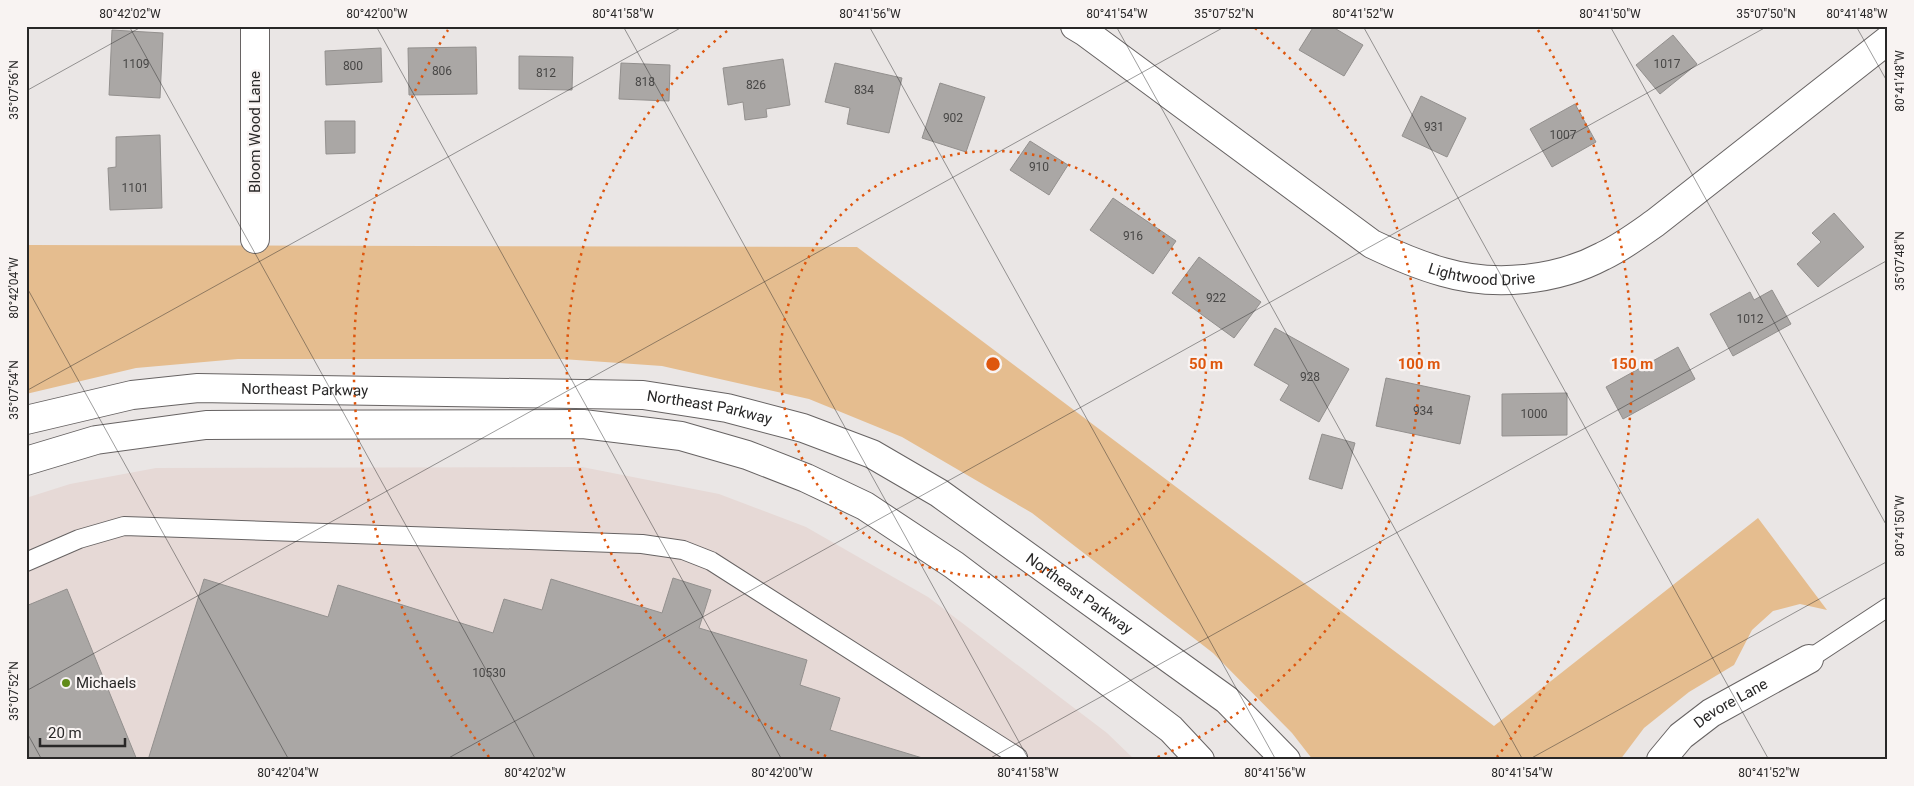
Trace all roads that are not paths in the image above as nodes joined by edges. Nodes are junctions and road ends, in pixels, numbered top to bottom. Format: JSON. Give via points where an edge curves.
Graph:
{"nodes":[{"id":1,"x":254,"y":26,"type":"edge"},
{"id":2,"x":1075,"y":26,"type":"edge"},
{"id":3,"x":1888,"y":40,"type":"edge"},
{"id":4,"x":255,"y":239,"type":"dead end"},
{"id":5,"x":26,"y":420,"type":"edge"},
{"id":6,"x":26,"y":461,"type":"edge"},
{"id":7,"x":26,"y":562,"type":"edge"},
{"id":8,"x":1888,"y":607,"type":"edge"},
{"id":9,"x":1809,"y":659,"type":"joint"},
{"id":10,"x":1018,"y":757,"type":"dead end"},
{"id":11,"x":1200,"y":760,"type":"edge"},
{"id":12,"x":1286,"y":760,"type":"edge"},
{"id":13,"x":1661,"y":760,"type":"edge"}],
"edges":[{"from":1,"to":4,"type":"street","name":"Bloom Wood Lane"},
{"from":2,"to":3,"type":"street","name":"Lightwood Drive","via":[[1372,244],[1444,273],[1509,280],[1571,270],[1625,244]]},
{"from":5,"to":12,"type":"street","name":"Northeast Parkway","via":[[132,395],[198,388],[643,395],[726,408],[803,428],[872,454],[940,493],[1227,700]]},
{"from":6,"to":11,"type":"street","via":[[96,440],[206,425],[583,424],[681,436],[747,455],[865,506],[954,565],[1171,729]]},
{"from":7,"to":10,"type":"lane","via":[[78,539],[124,526],[642,544],[683,550],[711,561]]},
{"from":8,"to":9,"type":"lane"},
{"from":9,"to":13,"type":"street","name":"Devore Lane","via":[[1712,713],[1681,736]]}]}
